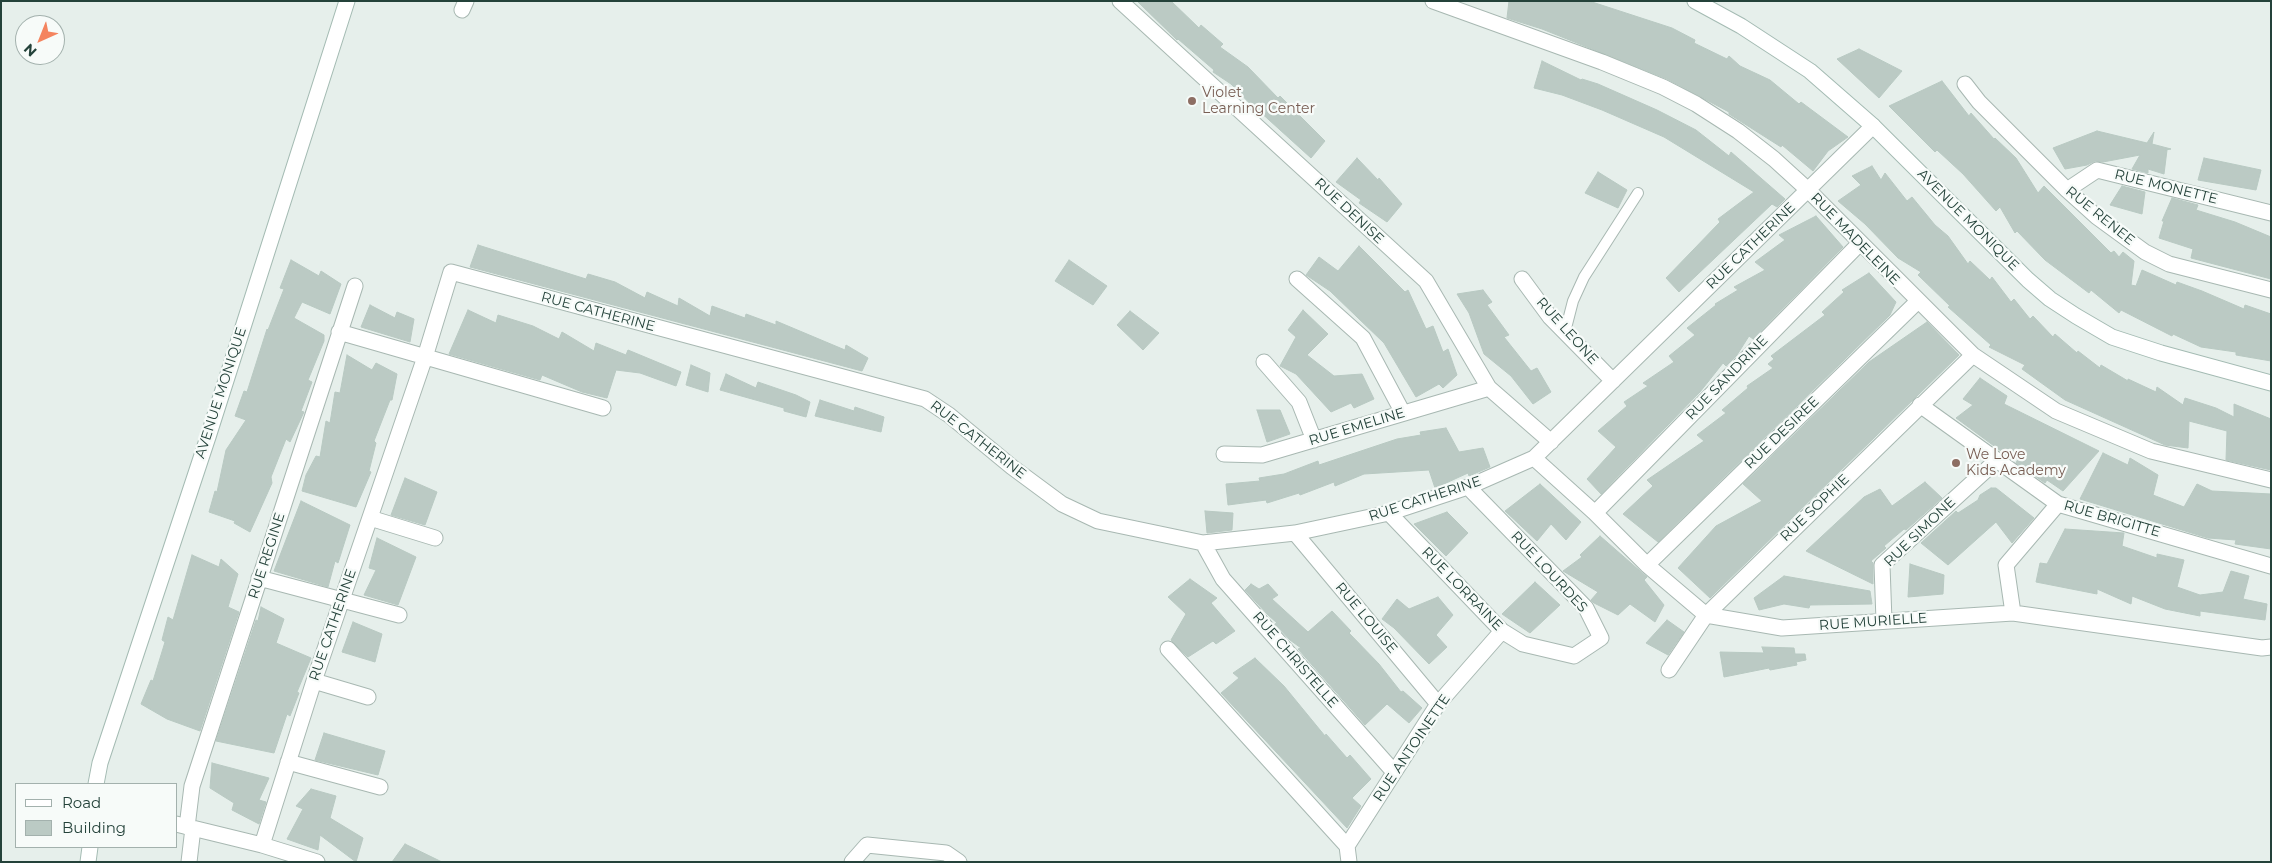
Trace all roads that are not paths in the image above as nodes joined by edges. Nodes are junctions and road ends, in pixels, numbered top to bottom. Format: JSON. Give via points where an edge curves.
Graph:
{"nodes":[{"id":1,"x":347,"y":1,"type":"edge"},
{"id":2,"x":1120,"y":1,"type":"edge"},
{"id":3,"x":1433,"y":1,"type":"edge"},
{"id":4,"x":1695,"y":1,"type":"edge"},
{"id":5,"x":1965,"y":84,"type":"dead end"},
{"id":6,"x":1873,"y":126,"type":"junction"},
{"id":7,"x":1808,"y":190,"type":"junction"},
{"id":8,"x":2067,"y":190,"type":"junction"},
{"id":9,"x":1638,"y":192,"type":"dead end"},
{"id":10,"x":2271,"y":213,"type":"edge"},
{"id":11,"x":1860,"y":243,"type":"junction"},
{"id":12,"x":1296,"y":279,"type":"dead end"},
{"id":13,"x":1522,"y":279,"type":"dead end"},
{"id":14,"x":355,"y":286,"type":"dead end"},
{"id":15,"x":2271,"y":290,"type":"edge"},
{"id":16,"x":1918,"y":302,"type":"junction"},
{"id":17,"x":339,"y":332,"type":"junction"},
{"id":18,"x":1565,"y":332,"type":"junction"},
{"id":19,"x":1973,"y":355,"type":"junction"},
{"id":20,"x":425,"y":357,"type":"junction"},
{"id":21,"x":1264,"y":362,"type":"dead end"},
{"id":22,"x":1613,"y":381,"type":"junction"},
{"id":23,"x":2271,"y":383,"type":"edge"},
{"id":24,"x":1489,"y":388,"type":"junction"},
{"id":25,"x":1920,"y":405,"type":"junction"},
{"id":26,"x":603,"y":408,"type":"dead end"},
{"id":27,"x":1403,"y":413,"type":"junction"},
{"id":28,"x":1314,"y":440,"type":"junction"},
{"id":29,"x":1551,"y":442,"type":"junction"},
{"id":30,"x":1224,"y":454,"type":"dead end"},
{"id":31,"x":1534,"y":458,"type":"junction"},
{"id":32,"x":1996,"y":461,"type":"junction"},
{"id":33,"x":2271,"y":480,"type":"edge"},
{"id":34,"x":1468,"y":487,"type":"junction"},
{"id":35,"x":2058,"y":504,"type":"junction"},
{"id":36,"x":1389,"y":513,"type":"junction"},
{"id":37,"x":1595,"y":513,"type":"junction"},
{"id":38,"x":370,"y":518,"type":"junction"},
{"id":39,"x":1295,"y":532,"type":"junction"},
{"id":40,"x":435,"y":538,"type":"dead end"},
{"id":41,"x":1204,"y":543,"type":"junction"},
{"id":42,"x":1647,"y":565,"type":"junction"},
{"id":43,"x":2271,"y":566,"type":"edge"},
{"id":44,"x":259,"y":578,"type":"junction"},
{"id":45,"x":342,"y":600,"type":"junction"},
{"id":46,"x":2013,"y":613,"type":"junction"},
{"id":47,"x":399,"y":615,"type":"dead end"},
{"id":48,"x":1706,"y":615,"type":"junction"},
{"id":49,"x":1884,"y":621,"type":"junction"},
{"id":50,"x":1502,"y":631,"type":"junction"},
{"id":51,"x":2271,"y":647,"type":"edge"},
{"id":52,"x":1168,"y":649,"type":"dead end"},
{"id":53,"x":1574,"y":656,"type":"joint"},
{"id":54,"x":1669,"y":670,"type":"dead end"},
{"id":55,"x":314,"y":681,"type":"junction"},
{"id":56,"x":368,"y":697,"type":"dead end"},
{"id":57,"x":1438,"y":704,"type":"junction"},
{"id":58,"x":288,"y":762,"type":"junction"},
{"id":59,"x":1394,"y":772,"type":"junction"},
{"id":60,"x":96,"y":783,"type":"edge"},
{"id":61,"x":380,"y":787,"type":"dead end"},
{"id":62,"x":185,"y":826,"type":"edge"},
{"id":63,"x":262,"y":845,"type":"junction"},
{"id":64,"x":1347,"y":846,"type":"junction"},
{"id":65,"x":90,"y":848,"type":"edge"},
{"id":66,"x":88,"y":862,"type":"edge"},
{"id":67,"x":189,"y":862,"type":"edge"},
{"id":68,"x":318,"y":862,"type":"edge"},
{"id":69,"x":852,"y":862,"type":"edge"},
{"id":70,"x":959,"y":862,"type":"edge"},
{"id":71,"x":1349,"y":862,"type":"edge"}],
"edges":[{"from":1,"to":60,"type":"street","name":"AVENUE MONIQUE"},
{"from":2,"to":24,"type":"street","name":"RUE DENISE","via":[[1426,281]]},
{"from":3,"to":7,"type":"street","name":"RUE MADELEINE","via":[[1663,87],[1738,131]]},
{"from":4,"to":6,"type":"street","name":"AVENUE MONIQUE","via":[[1741,26],[1810,71]]},
{"from":5,"to":8,"type":"street","name":"RUE RENEE"},
{"from":6,"to":7,"type":"street","name":"RUE CATHERINE"},
{"from":6,"to":23,"type":"street","name":"AVENUE MONIQUE","via":[[2028,280],[2076,316],[2120,339]]},
{"from":7,"to":11,"type":"street","name":"RUE MADELEINE"},
{"from":7,"to":22,"type":"street","name":"RUE CATHERINE"},
{"from":8,"to":10,"type":"street","name":"RUE MONETTE","via":[[2098,170]]},
{"from":8,"to":15,"type":"street","name":"RUE RENEE","via":[[2121,236],[2169,264]]},
{"from":9,"to":18,"type":"lane","via":[[1584,277],[1573,301]]},
{"from":11,"to":16,"type":"street","name":"RUE MADELEINE"},
{"from":11,"to":37,"type":"street","name":"RUE SANDRINE"},
{"from":12,"to":27,"type":"street","via":[[1363,338]]},
{"from":13,"to":18,"type":"street","name":"RUE LEONE"},
{"from":14,"to":17,"type":"street","name":"RUE REGINE"},
{"from":16,"to":19,"type":"street","name":"RUE MADELEINE"},
{"from":16,"to":42,"type":"street","name":"RUE DESIREE"},
{"from":17,"to":20,"type":"street"},
{"from":17,"to":44,"type":"street","name":"RUE REGINE"},
{"from":18,"to":22,"type":"street","name":"RUE LEONE"},
{"from":19,"to":25,"type":"street","name":"RUE SOPHIE"},
{"from":19,"to":33,"type":"street","name":"RUE MADELEINE","via":[[2065,415],[2151,451]]},
{"from":20,"to":26,"type":"street"},
{"from":20,"to":38,"type":"street","name":"RUE CATHERINE"},
{"from":20,"to":41,"type":"street","name":"RUE CATHERINE","via":[[451,272],[925,399],[1062,504],[1098,521]]},
{"from":21,"to":28,"type":"street","via":[[1300,402]]},
{"from":22,"to":29,"type":"street","name":"RUE CATHERINE"},
{"from":24,"to":27,"type":"street","name":"RUE EMELINE"},
{"from":24,"to":29,"type":"street","name":"RUE DENISE"},
{"from":25,"to":32,"type":"street","name":"RUE BRIGITTE"},
{"from":25,"to":48,"type":"street","name":"RUE SOPHIE"},
{"from":27,"to":28,"type":"street","name":"RUE EMELINE"},
{"from":28,"to":30,"type":"street","name":"RUE EMELINE","via":[[1262,455]]},
{"from":29,"to":31,"type":"street","name":"RUE CATHERINE"},
{"from":31,"to":34,"type":"street","name":"RUE CATHERINE"},
{"from":31,"to":37,"type":"street"},
{"from":32,"to":35,"type":"street","name":"RUE BRIGITTE"},
{"from":32,"to":49,"type":"street","name":"RUE SIMONE","via":[[1882,566]]},
{"from":34,"to":36,"type":"street","name":"RUE CATHERINE"},
{"from":34,"to":53,"type":"street","name":"RUE LOURDES","via":[[1586,608],[1601,638]]},
{"from":35,"to":43,"type":"street","name":"RUE BRIGITTE"},
{"from":35,"to":46,"type":"street","via":[[2006,565]]},
{"from":36,"to":39,"type":"street","name":"RUE CATHERINE"},
{"from":36,"to":50,"type":"street","name":"RUE LORRAINE"},
{"from":37,"to":42,"type":"street"},
{"from":38,"to":40,"type":"street"},
{"from":38,"to":45,"type":"street","name":"RUE CATHERINE"},
{"from":39,"to":41,"type":"street","name":"RUE CATHERINE"},
{"from":39,"to":57,"type":"street","name":"RUE LOUISE"},
{"from":41,"to":59,"type":"street","name":"RUE CHRISTELLE","via":[[1223,579]]},
{"from":42,"to":48,"type":"street"},
{"from":44,"to":45,"type":"street"},
{"from":44,"to":62,"type":"street","name":"RUE REGINE","via":[[192,786]]},
{"from":45,"to":47,"type":"street"},
{"from":45,"to":55,"type":"street","name":"RUE CATHERINE"},
{"from":46,"to":49,"type":"street","name":"RUE MURIELLE"},
{"from":46,"to":51,"type":"street","name":"RUE MURIELLE"},
{"from":48,"to":49,"type":"street","name":"RUE MURIELLE","via":[[1782,628]]},
{"from":48,"to":54,"type":"street","name":"RUE SOPHIE"},
{"from":50,"to":53,"type":"street","name":"RUE LORRAINE","via":[[1523,644]]},
{"from":50,"to":57,"type":"street","name":"RUE ANTOINETTE"},
{"from":52,"to":64,"type":"street"},
{"from":55,"to":56,"type":"street"},
{"from":55,"to":58,"type":"street","name":"RUE CATHERINE"},
{"from":57,"to":59,"type":"street","name":"RUE ANTOINETTE"},
{"from":58,"to":61,"type":"street"},
{"from":58,"to":63,"type":"street","name":"RUE CATHERINE"},
{"from":59,"to":64,"type":"street","name":"RUE ANTOINETTE"},
{"from":62,"to":63,"type":"street"},
{"from":62,"to":67,"type":"street","name":"RUE REGINE"},
{"from":63,"to":68,"type":"street"},
{"from":64,"to":71,"type":"street"},
{"from":65,"to":66,"type":"street"},
{"from":69,"to":70,"type":"street","via":[[867,845],[946,853]]}]}
